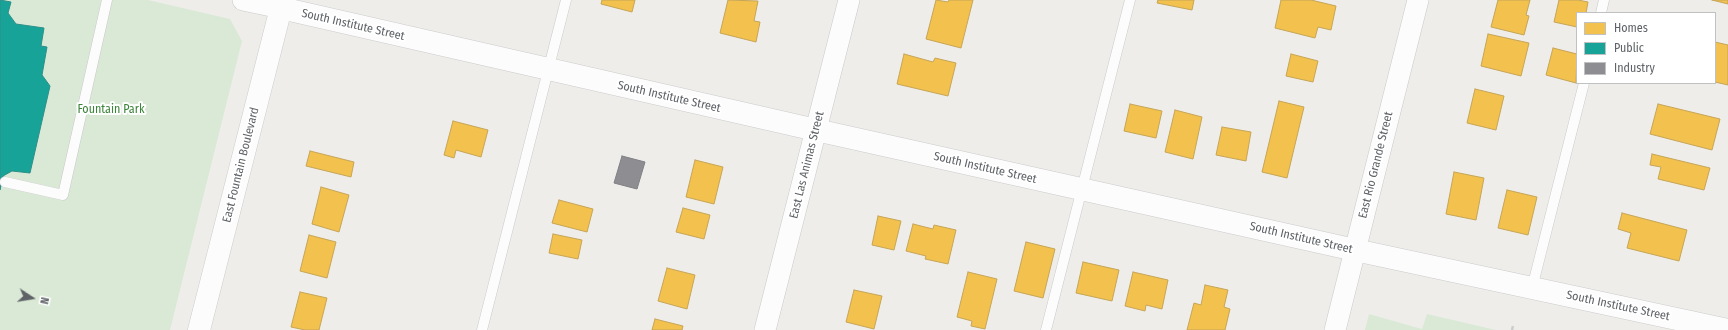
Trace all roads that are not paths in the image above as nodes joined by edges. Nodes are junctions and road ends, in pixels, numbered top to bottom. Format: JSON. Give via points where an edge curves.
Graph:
{"nodes":[{"id":1,"x":107,"y":0,"type":"edge"},
{"id":2,"x":243,"y":0,"type":"edge"},
{"id":3,"x":566,"y":0,"type":"edge"},
{"id":4,"x":849,"y":0,"type":"edge"},
{"id":5,"x":1130,"y":0,"type":"edge"},
{"id":6,"x":1418,"y":0,"type":"edge"},
{"id":7,"x":1604,"y":0,"type":"edge"},
{"id":8,"x":282,"y":4,"type":"edge"},
{"id":9,"x":1601,"y":12,"type":"edge"},
{"id":10,"x":549,"y":69,"type":"junction"},
{"id":11,"x":1584,"y":84,"type":"edge"},
{"id":12,"x":816,"y":130,"type":"junction"},
{"id":13,"x":5,"y":182,"type":"dead end"},
{"id":14,"x":1082,"y":189,"type":"junction"},
{"id":15,"x":1355,"y":250,"type":"junction"},
{"id":16,"x":1532,"y":288,"type":"junction"},
{"id":17,"x":199,"y":330,"type":"edge"},
{"id":18,"x":482,"y":330,"type":"edge"},
{"id":19,"x":765,"y":330,"type":"edge"},
{"id":20,"x":1046,"y":330,"type":"edge"},
{"id":21,"x":1335,"y":330,"type":"edge"},
{"id":22,"x":1728,"y":330,"type":"edge"}],
"edges":[{"from":1,"to":13,"type":"lane","via":[[63,195]]},
{"from":2,"to":8,"type":"street","name":"South Institute Street"},
{"from":3,"to":10,"type":"lane"},
{"from":4,"to":12,"type":"street","name":"East Las Animas Street"},
{"from":5,"to":14,"type":"lane"},
{"from":6,"to":15,"type":"street","name":"East Rio Grande Street"},
{"from":7,"to":9,"type":"lane"},
{"from":8,"to":10,"type":"street","name":"South Institute Street"},
{"from":8,"to":17,"type":"street","name":"East Fountain Boulevard"},
{"from":10,"to":12,"type":"street","name":"South Institute Street"},
{"from":10,"to":18,"type":"lane"},
{"from":11,"to":16,"type":"lane"},
{"from":12,"to":14,"type":"street","name":"South Institute Street"},
{"from":12,"to":19,"type":"street","name":"East Las Animas Street"},
{"from":14,"to":15,"type":"street","name":"South Institute Street"},
{"from":14,"to":20,"type":"lane"},
{"from":15,"to":16,"type":"street","name":"South Institute Street"},
{"from":15,"to":21,"type":"street","name":"East Rio Grande Street"},
{"from":16,"to":22,"type":"street","name":"South Institute Street"}]}
